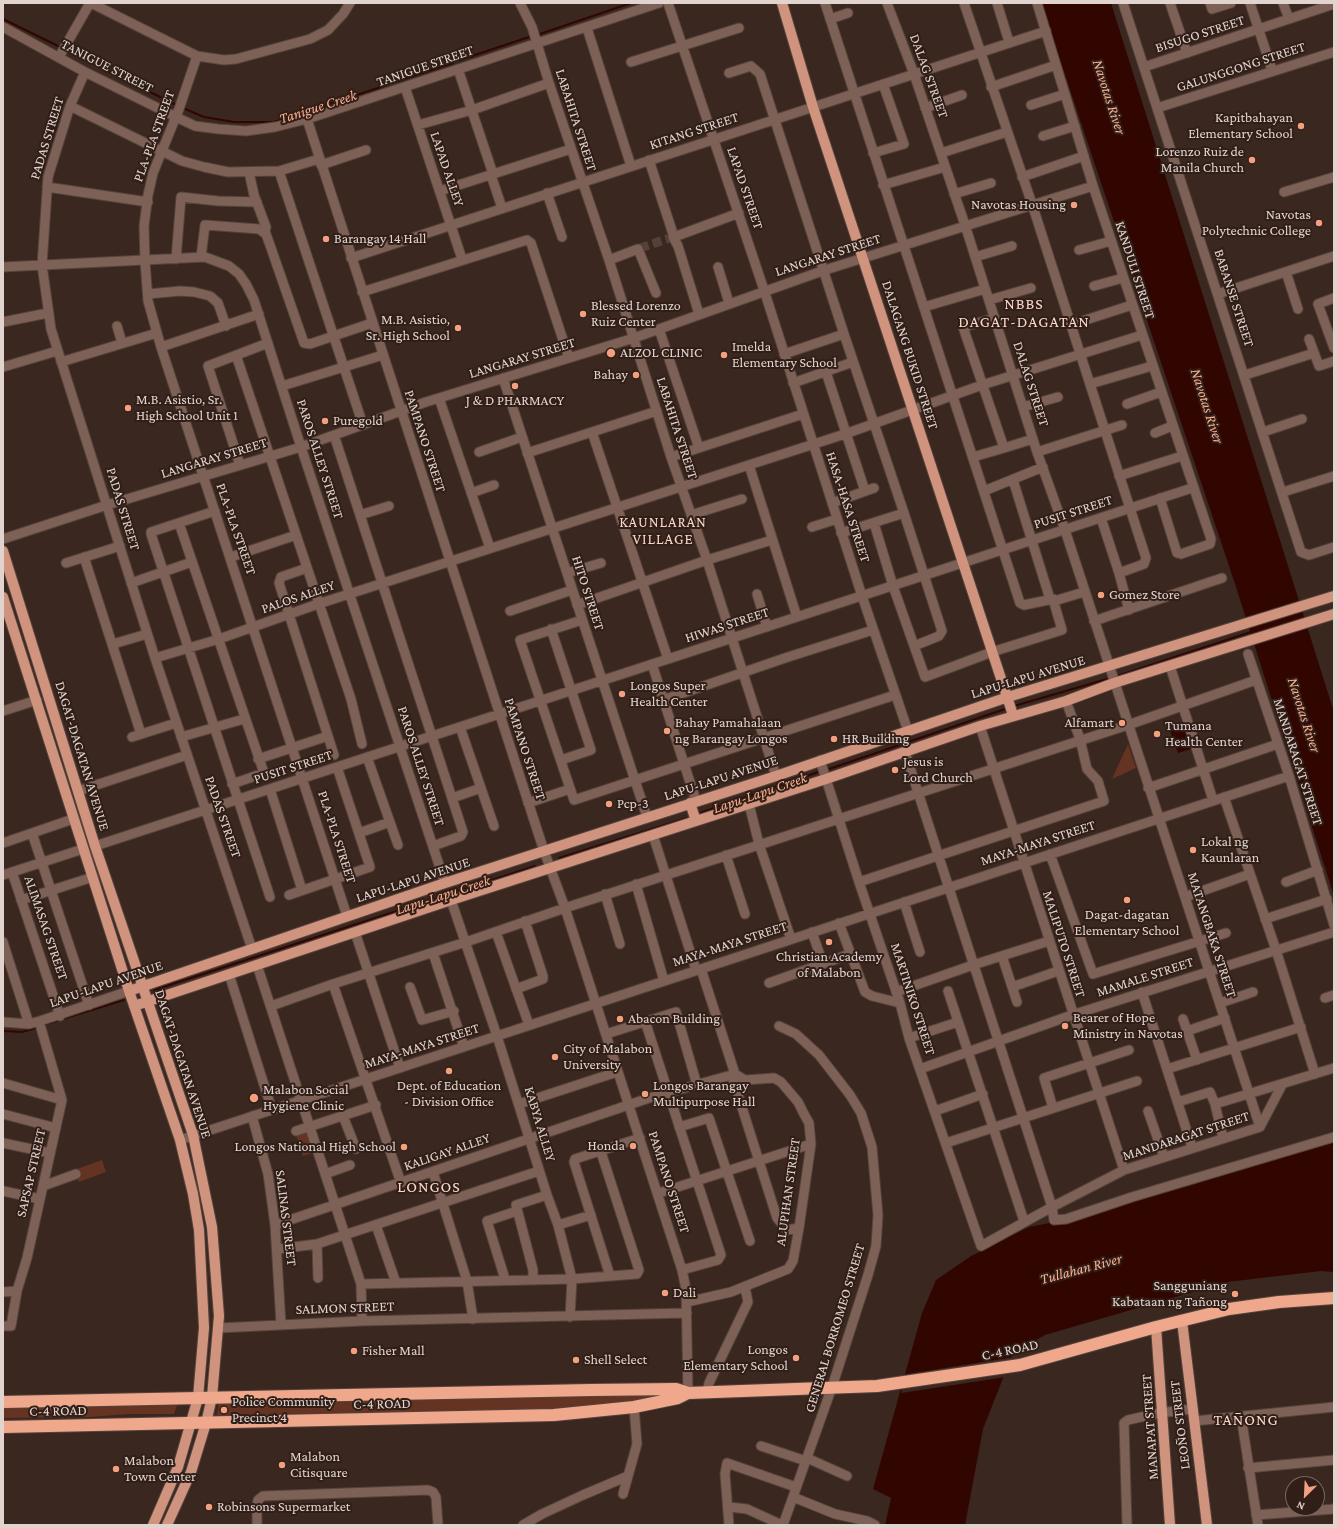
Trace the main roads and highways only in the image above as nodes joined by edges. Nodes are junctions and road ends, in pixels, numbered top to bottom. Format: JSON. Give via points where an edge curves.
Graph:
{"nodes":[{"id":1,"x":782,"y":3,"type":"edge"},
{"id":2,"x":3,"y":551,"type":"edge"},
{"id":3,"x":1334,"y":596,"type":"edge"},
{"id":4,"x":3,"y":597,"type":"edge"},
{"id":5,"x":1334,"y":614,"type":"edge"},
{"id":6,"x":1008,"y":697,"type":"junction"},
{"id":7,"x":1013,"y":715,"type":"junction"},
{"id":8,"x":823,"y":770,"type":"junction"},
{"id":9,"x":693,"y":802,"type":"junction"},
{"id":10,"x":696,"y":821,"type":"junction"},
{"id":11,"x":143,"y":986,"type":"junction"},
{"id":12,"x":128,"y":991,"type":"junction"},
{"id":13,"x":148,"y":1001,"type":"junction"},
{"id":14,"x":134,"y":1006,"type":"junction"},
{"id":15,"x":1334,"y":1298,"type":"edge"},
{"id":16,"x":1182,"y":1321,"type":"junction"},
{"id":17,"x":1156,"y":1327,"type":"junction"},
{"id":18,"x":688,"y":1393,"type":"junction"},
{"id":19,"x":212,"y":1397,"type":"junction"},
{"id":20,"x":198,"y":1398,"type":"junction"},
{"id":21,"x":3,"y":1402,"type":"edge"},
{"id":22,"x":206,"y":1423,"type":"junction"},
{"id":23,"x":191,"y":1424,"type":"junction"},
{"id":24,"x":3,"y":1427,"type":"edge"},
{"id":25,"x":153,"y":1525,"type":"edge"},
{"id":26,"x":167,"y":1525,"type":"edge"},
{"id":27,"x":1170,"y":1525,"type":"edge"},
{"id":28,"x":1207,"y":1525,"type":"edge"}],
"edges":[{"from":1,"to":6,"type":"main road","name":"DALAGANG BUKID STREET"},
{"from":2,"to":11,"type":"main road","name":"DAGAT-DAGATAN AVENUE","via":[[95,846]]},
{"from":3,"to":6,"type":"main road","name":"LAPU-LAPU AVENUE"},
{"from":4,"to":12,"type":"main road","name":"DAGAT-DAGATAN AVENUE"},
{"from":5,"to":7,"type":"main road","name":"LAPU-LAPU AVENUE","via":[[1114,683],[1066,701]]},
{"from":6,"to":7,"type":"main road","name":"DALAGANG BUKID STREET"},
{"from":6,"to":8,"type":"main road","name":"LAPU-LAPU AVENUE","via":[[908,731]]},
{"from":7,"to":8,"type":"main road","name":"LAPU-LAPU AVENUE","via":[[905,752]]},
{"from":8,"to":9,"type":"main road","name":"LAPU-LAPU AVENUE","via":[[776,776]]},
{"from":8,"to":10,"type":"main road","name":"LAPU-LAPU AVENUE","via":[[749,804]]},
{"from":9,"to":10,"type":"main road"},
{"from":9,"to":11,"type":"main road","name":"LAPU-LAPU AVENUE"},
{"from":10,"to":13,"type":"main road","name":"LAPU-LAPU AVENUE"},
{"from":11,"to":12,"type":"main road","name":"LAPU-LAPU AVENUE"},
{"from":11,"to":13,"type":"main road","name":"DAGAT-DAGATAN AVENUE"},
{"from":12,"to":14,"type":"main road","name":"DAGAT-DAGATAN AVENUE"},
{"from":13,"to":14,"type":"main road","name":"LAPU-LAPU AVENUE"},
{"from":13,"to":19,"type":"main road","name":"DAGAT-DAGATAN AVENUE","via":[[193,1135],[212,1227],[219,1328]]},
{"from":14,"to":20,"type":"main road","name":"DAGAT-DAGATAN AVENUE","via":[[180,1140],[199,1230],[204,1328]]},
{"from":15,"to":16,"type":"highway","name":"C-4 ROAD","via":[[1254,1305]]},
{"from":16,"to":17,"type":"highway","name":"C-4 ROAD"},
{"from":16,"to":28,"type":"main road","name":"LEOÑO STREET"},
{"from":17,"to":18,"type":"highway","name":"C-4 ROAD","via":[[1020,1365],[904,1384]]},
{"from":17,"to":27,"type":"main road","name":"MANAPAT STREET"},
{"from":18,"to":19,"type":"highway","name":"C-4 ROAD","via":[[676,1389]]},
{"from":18,"to":22,"type":"highway","name":"C-4 ROAD","via":[[678,1398],[634,1407],[554,1415]]},
{"from":19,"to":20,"type":"highway","name":"C-4 ROAD"},
{"from":19,"to":22,"type":"main road","name":"DAGAT-DAGATAN AVENUE"},
{"from":20,"to":21,"type":"highway","name":"C-4 ROAD"},
{"from":20,"to":23,"type":"main road","name":"DAGAT-DAGATAN AVENUE"},
{"from":22,"to":23,"type":"highway","name":"C-4 ROAD"},
{"from":22,"to":26,"type":"main road","name":"DAGAT-DAGATAN AVENUE","via":[[191,1472]]},
{"from":23,"to":24,"type":"highway","name":"C-4 ROAD"},
{"from":23,"to":25,"type":"main road","name":"DAGAT-DAGATAN AVENUE","via":[[178,1466]]}]}
